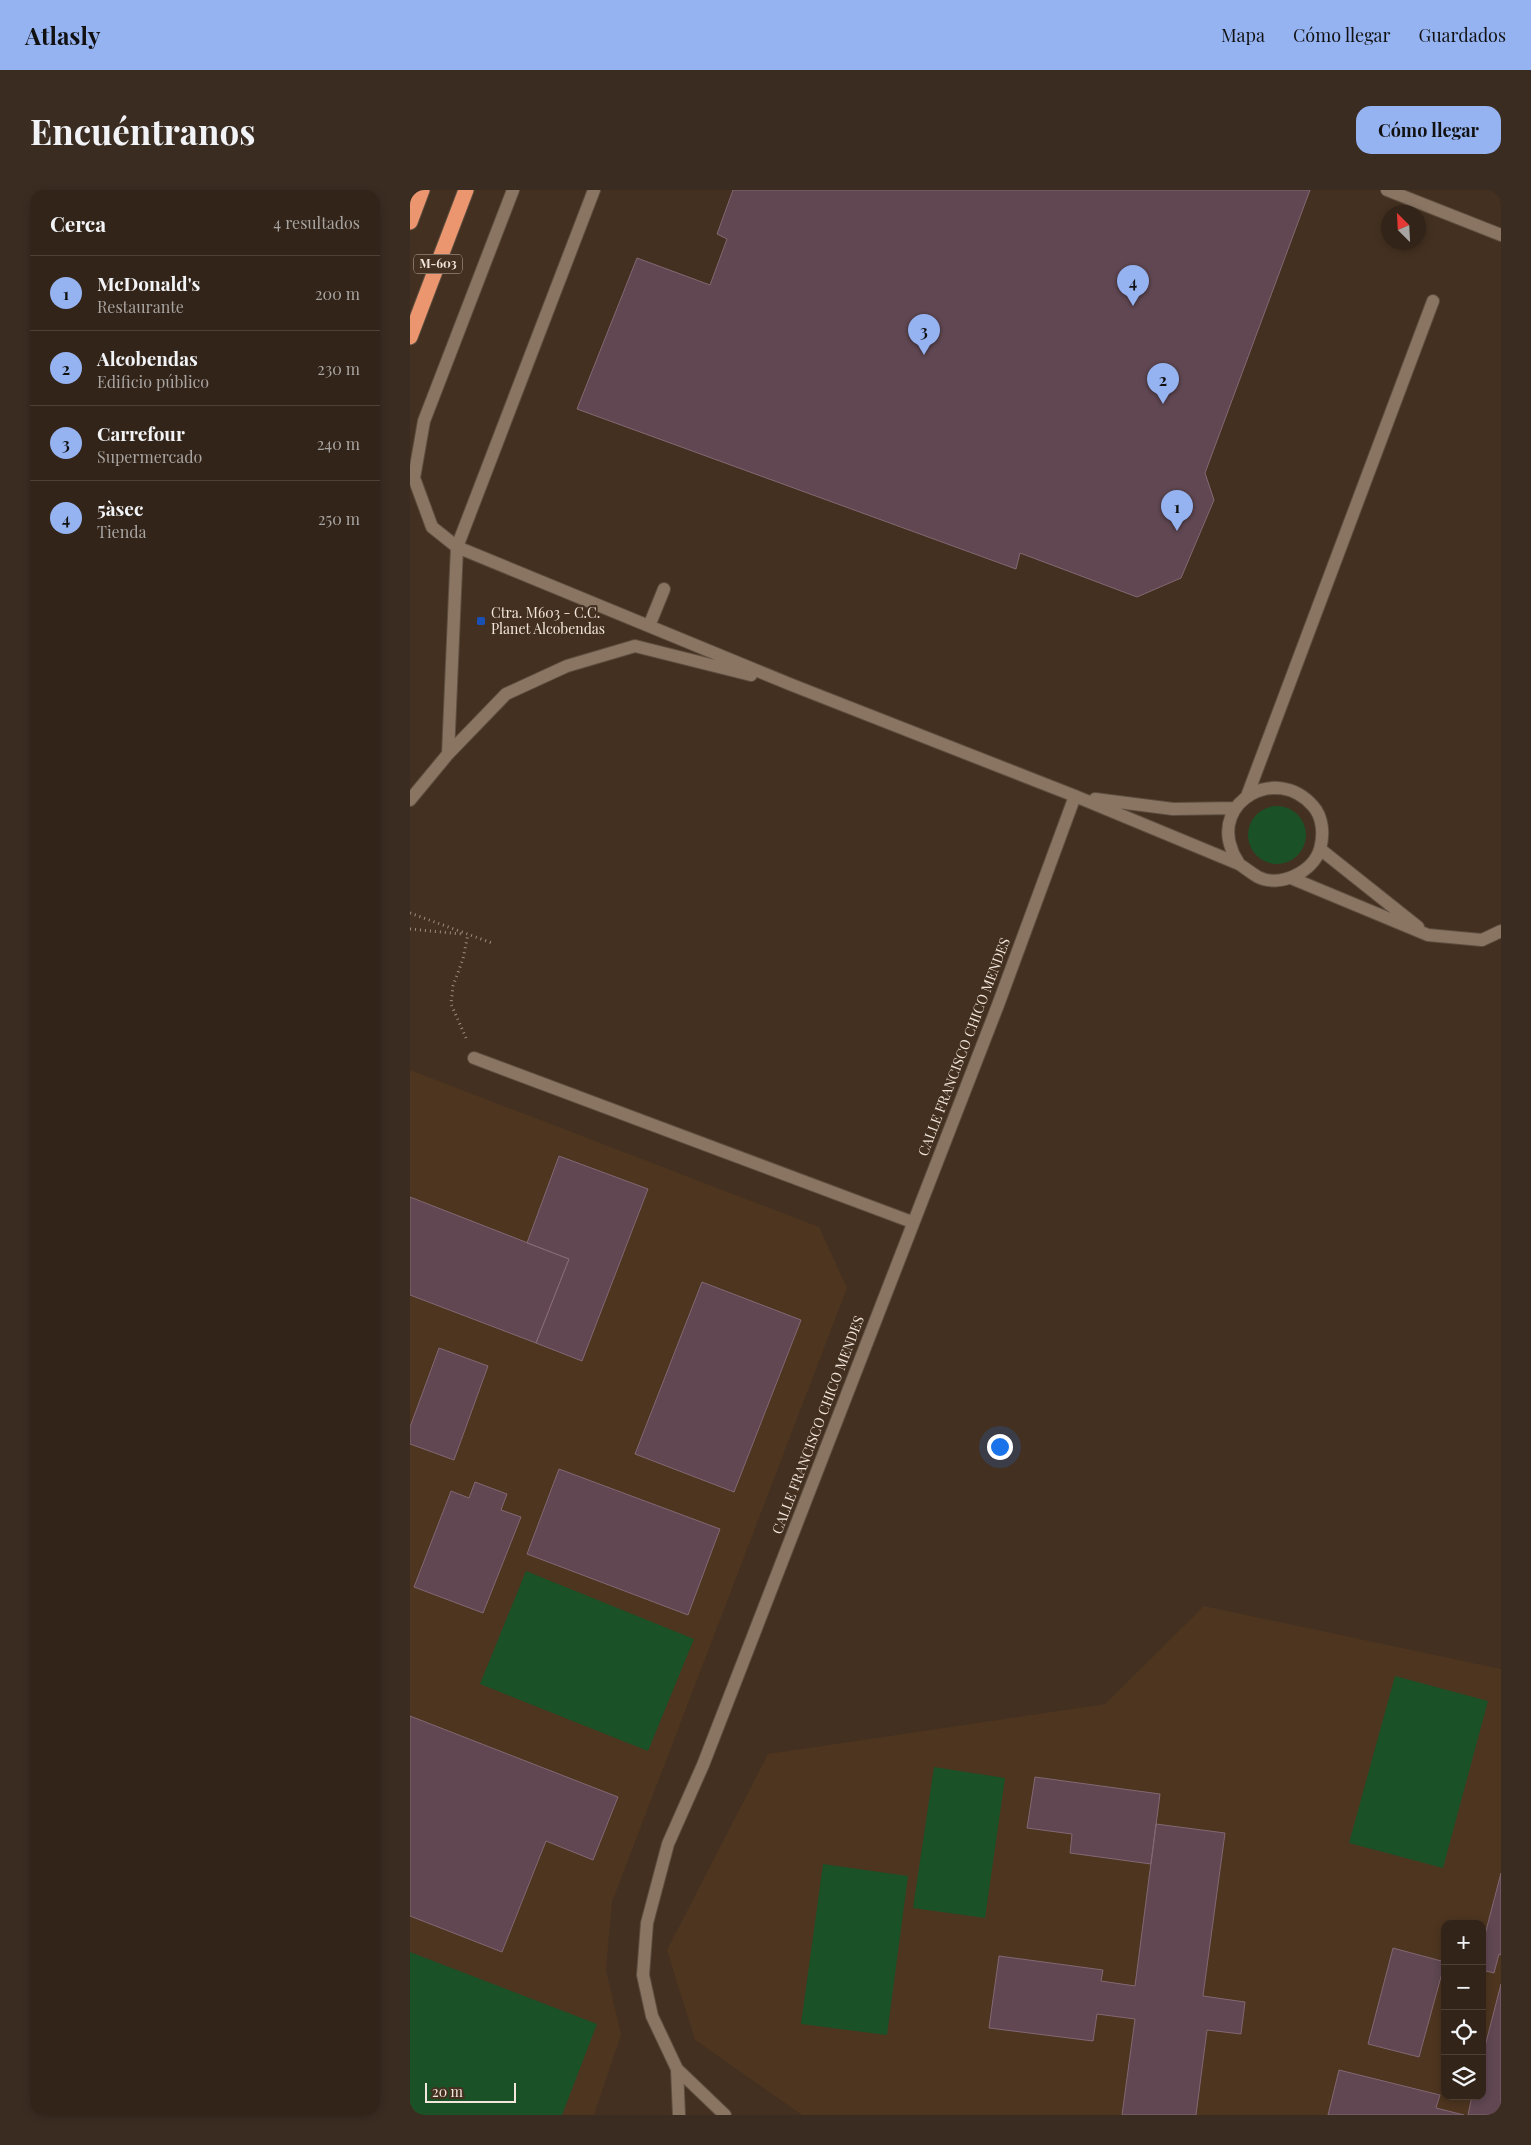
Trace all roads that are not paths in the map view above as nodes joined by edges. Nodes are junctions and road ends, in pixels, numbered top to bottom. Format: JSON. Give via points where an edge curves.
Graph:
{"nodes":[{"id":1,"x":422,"y":190,"type":"edge"},
{"id":2,"x":466,"y":190,"type":"edge"},
{"id":3,"x":513,"y":190,"type":"edge"},
{"id":4,"x":594,"y":190,"type":"edge"},
{"id":5,"x":1387,"y":190,"type":"edge"},
{"id":6,"x":410,"y":222,"type":"edge"},
{"id":7,"x":1501,"y":235,"type":"edge"},
{"id":8,"x":1433,"y":301,"type":"dead end"},
{"id":9,"x":410,"y":338,"type":"edge"},
{"id":10,"x":457,"y":547,"type":"junction"},
{"id":11,"x":664,"y":588,"type":"dead end"},
{"id":12,"x":649,"y":626,"type":"junction"},
{"id":13,"x":792,"y":685,"type":"junction"},
{"id":14,"x":448,"y":754,"type":"junction"},
{"id":15,"x":1075,"y":796,"type":"junction"},
{"id":16,"x":1248,"y":796,"type":"junction"},
{"id":17,"x":410,"y":800,"type":"edge"},
{"id":18,"x":1236,"y":808,"type":"junction"},
{"id":19,"x":1320,"y":848,"type":"junction"},
{"id":20,"x":1239,"y":864,"type":"junction"},
{"id":21,"x":1291,"y":878,"type":"junction"},
{"id":22,"x":1501,"y":931,"type":"edge"},
{"id":23,"x":1428,"y":935,"type":"junction"},
{"id":24,"x":474,"y":1058,"type":"road end"},
{"id":25,"x":912,"y":1222,"type":"junction"},
{"id":26,"x":677,"y":2069,"type":"junction"},
{"id":27,"x":679,"y":2115,"type":"edge"},
{"id":28,"x":726,"y":2115,"type":"edge"}],
"edges":[{"from":1,"to":6,"type":"highway"},
{"from":2,"to":9,"type":"highway","number":"M-603"},
{"from":3,"to":10,"type":"street","via":[[424,420],[414,478],[432,527]]},
{"from":4,"to":10,"type":"street"},
{"from":5,"to":7,"type":"street"},
{"from":8,"to":16,"type":"street"},
{"from":10,"to":12,"type":"street"},
{"from":10,"to":14,"type":"street"},
{"from":11,"to":12,"type":"street"},
{"from":12,"to":13,"type":"street"},
{"from":13,"to":14,"type":"street","via":[[635,646],[567,666],[506,694]]},
{"from":13,"to":15,"type":"street"},
{"from":14,"to":17,"type":"street"},
{"from":15,"to":18,"type":"street","via":[[1173,809]]},
{"from":15,"to":20,"type":"street"},
{"from":15,"to":25,"type":"street","name":"CALLE FRANCISCO CHICO MENDES","via":[[998,1006]]},
{"from":16,"to":18,"type":"street"},
{"from":16,"to":19,"type":"street","via":[[1258,790],[1275,787],[1304,796],[1319,816],[1323,832]]},
{"from":18,"to":20,"type":"street","via":[[1228,833],[1231,850]]},
{"from":19,"to":21,"type":"street","via":[[1305,870]]},
{"from":19,"to":23,"type":"street"},
{"from":20,"to":21,"type":"street","via":[[1259,878],[1275,881]]},
{"from":21,"to":23,"type":"street"},
{"from":22,"to":23,"type":"street","via":[[1482,940]]},
{"from":24,"to":25,"type":"street"},
{"from":25,"to":26,"type":"street","name":"CALLE FRANCISCO CHICO MENDES","via":[[706,1756],[668,1844],[647,1923],[643,1975],[652,2016]]},
{"from":26,"to":27,"type":"street","name":"CALLE FRANCISCO CHICO MENDES"},
{"from":26,"to":28,"type":"street","name":"CALLE FRANCISCO CHICO MENDES"}]}
